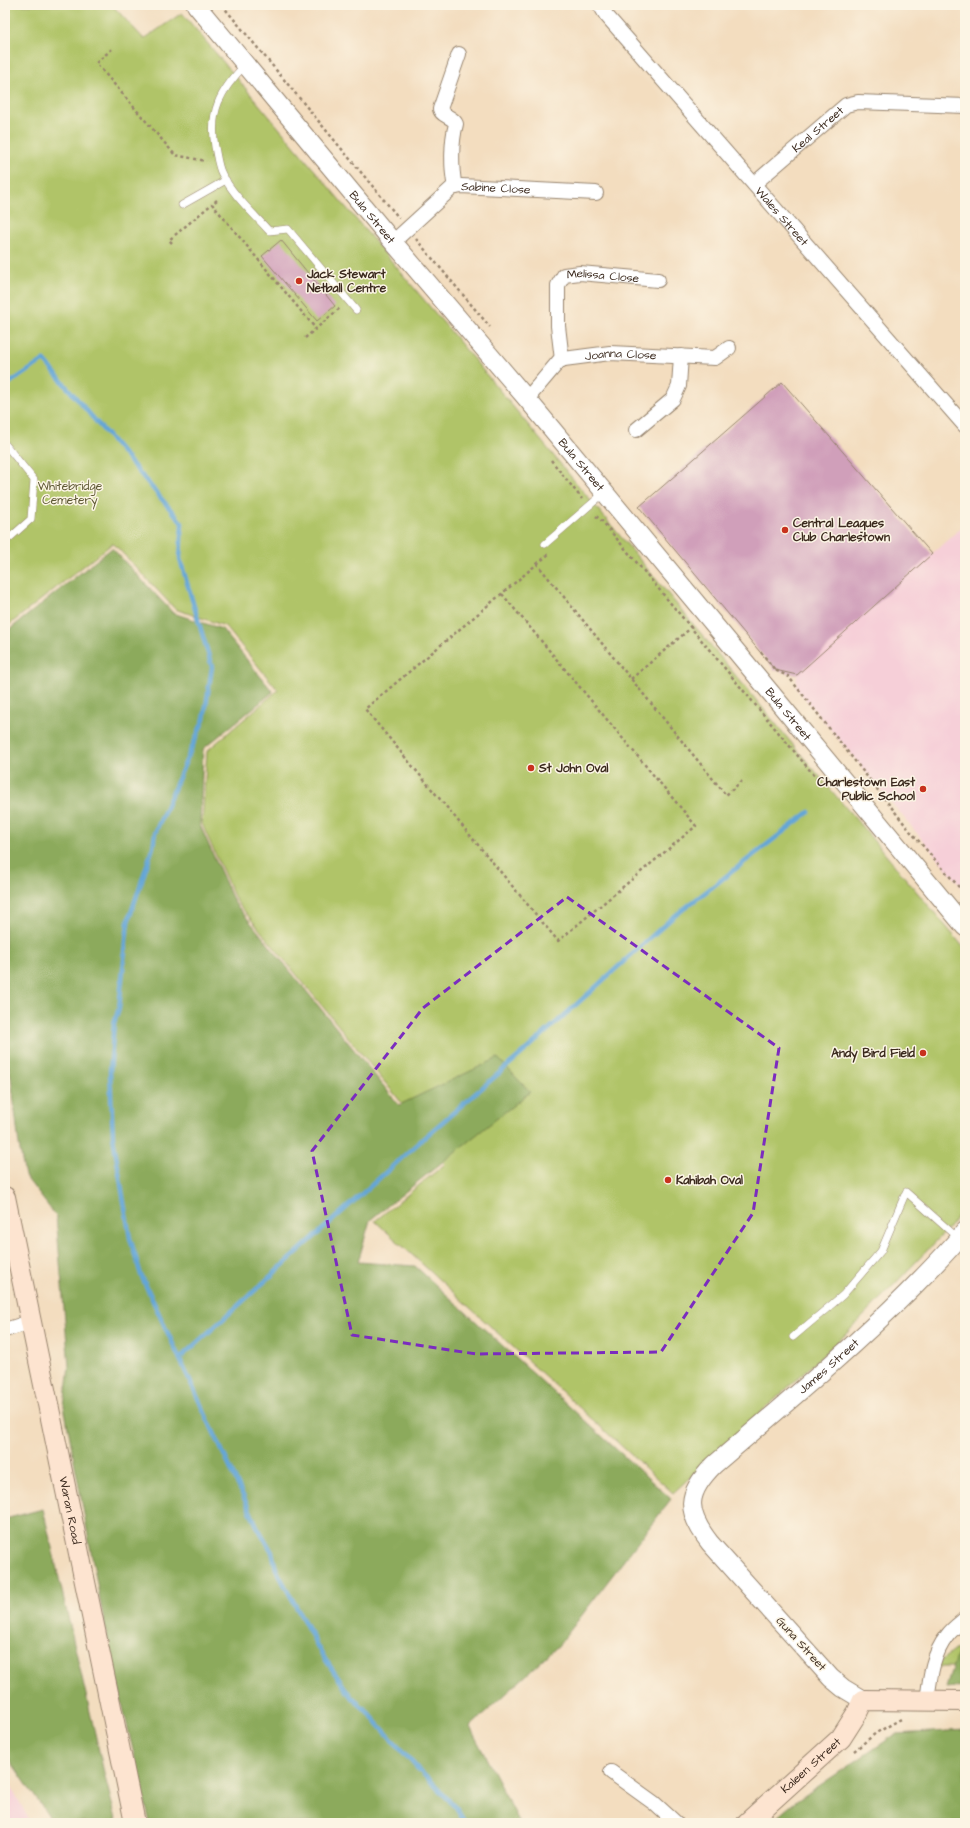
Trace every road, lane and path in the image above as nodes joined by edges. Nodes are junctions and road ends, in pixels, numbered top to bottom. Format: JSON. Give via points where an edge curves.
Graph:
{"nodes":[{"id":1,"x":196,"y":5,"type":"edge"},
{"id":2,"x":600,"y":5,"type":"edge"},
{"id":3,"x":112,"y":49,"type":"dead end"},
{"id":4,"x":459,"y":54,"type":"dead end"},
{"id":5,"x":245,"y":65,"type":"junction"},
{"id":6,"x":965,"y":106,"type":"edge"},
{"id":7,"x":209,"y":168,"type":"dead end"},
{"id":8,"x":226,"y":180,"type":"junction"},
{"id":9,"x":754,"y":184,"type":"junction"},
{"id":10,"x":455,"y":187,"type":"junction"},
{"id":11,"x":596,"y":193,"type":"dead end"},
{"id":12,"x":218,"y":198,"type":"dead end"},
{"id":13,"x":212,"y":204,"type":"junction"},
{"id":14,"x":182,"y":205,"type":"dead end"},
{"id":15,"x":393,"y":242,"type":"junction"},
{"id":16,"x":172,"y":243,"type":"dead end"},
{"id":17,"x":658,"y":280,"type":"dead end"},
{"id":18,"x":348,"y":302,"type":"junction"},
{"id":19,"x":356,"y":310,"type":"dead end"},
{"id":20,"x":316,"y":329,"type":"junction"},
{"id":21,"x":305,"y":338,"type":"dead end"},
{"id":22,"x":729,"y":348,"type":"dead end"},
{"id":23,"x":681,"y":356,"type":"junction"},
{"id":24,"x":562,"y":360,"type":"junction"},
{"id":25,"x":527,"y":399,"type":"junction"},
{"id":26,"x":965,"y":426,"type":"edge"},
{"id":27,"x":636,"y":430,"type":"dead end"},
{"id":28,"x":5,"y":444,"type":"edge"},
{"id":29,"x":551,"y":460,"type":"dead end"},
{"id":30,"x":604,"y":493,"type":"junction"},
{"id":31,"x":588,"y":506,"type":"junction"},
{"id":32,"x":596,"y":516,"type":"dead end"},
{"id":33,"x":5,"y":542,"type":"edge"},
{"id":34,"x":545,"y":544,"type":"dead end"},
{"id":35,"x":502,"y":594,"type":"junction"},
{"id":36,"x":706,"y":616,"type":"junction"},
{"id":37,"x":691,"y":628,"type":"junction"},
{"id":38,"x":631,"y":679,"type":"junction"},
{"id":39,"x":742,"y":781,"type":"dead end"},
{"id":40,"x":823,"y":786,"type":"dead end"},
{"id":41,"x":965,"y":927,"type":"edge"},
{"id":42,"x":5,"y":1198,"type":"edge"},
{"id":43,"x":962,"y":1235,"type":"edge"},
{"id":44,"x":30,"y":1322,"type":"junction"},
{"id":45,"x":5,"y":1330,"type":"edge"},
{"id":46,"x":793,"y":1337,"type":"dead end"},
{"id":47,"x":692,"y":1498,"type":"joint"},
{"id":48,"x":965,"y":1619,"type":"edge"},
{"id":49,"x":863,"y":1700,"type":"junction"},
{"id":50,"x":965,"y":1700,"type":"edge"},
{"id":51,"x":927,"y":1701,"type":"junction"},
{"id":52,"x":908,"y":1718,"type":"dead end"},
{"id":53,"x":854,"y":1752,"type":"dead end"},
{"id":54,"x":611,"y":1772,"type":"dead end"},
{"id":55,"x":135,"y":1823,"type":"edge"},
{"id":56,"x":676,"y":1823,"type":"edge"},
{"id":57,"x":747,"y":1823,"type":"edge"}],
"edges":[{"from":1,"to":5,"type":"street","name":"Bula Street"},
{"from":2,"to":9,"type":"street","name":"Wales Street"},
{"from":3,"to":7,"type":"path","via":[[96,63],[175,155],[204,160]]},
{"from":4,"to":10,"type":"street","via":[[440,109],[442,114],[453,119],[456,124],[453,134]]},
{"from":5,"to":8,"type":"lane","via":[[224,91],[214,112],[212,128],[222,173]]},
{"from":5,"to":15,"type":"street","name":"Bula Street"},
{"from":6,"to":9,"type":"street","name":"Keal Street","via":[[858,102],[846,105]]},
{"from":8,"to":14,"type":"lane"},
{"from":8,"to":18,"type":"lane","via":[[269,231],[288,229]]},
{"from":9,"to":26,"type":"street","name":"Wales Street"},
{"from":10,"to":11,"type":"street","name":"Sabine Close"},
{"from":10,"to":15,"type":"street","name":"Sabine Close"},
{"from":12,"to":13,"type":"path"},
{"from":13,"to":16,"type":"path","via":[[169,240]]},
{"from":13,"to":20,"type":"path"},
{"from":15,"to":25,"type":"street","name":"Bula Street"},
{"from":17,"to":24,"type":"street","name":"Melissa Close","via":[[580,273],[564,275],[558,285],[558,326]]},
{"from":18,"to":19,"type":"lane"},
{"from":18,"to":20,"type":"path"},
{"from":20,"to":21,"type":"path"},
{"from":22,"to":23,"type":"street","name":"Joanna Close","via":[[714,358]]},
{"from":23,"to":24,"type":"street","name":"Joanna Close","via":[[610,353]]},
{"from":23,"to":27,"type":"street","via":[[679,386],[673,399]]},
{"from":24,"to":25,"type":"street"},
{"from":25,"to":30,"type":"street","name":"Bula Street"},
{"from":28,"to":33,"type":"lane","via":[[34,480],[31,519]]},
{"from":29,"to":31,"type":"path"},
{"from":30,"to":31,"type":"lane"},
{"from":30,"to":36,"type":"street","name":"Bula Street"},
{"from":31,"to":34,"type":"lane"},
{"from":32,"to":37,"type":"path"},
{"from":35,"to":35,"type":"path","via":[[365,709],[558,941],[696,826]]},
{"from":35,"to":38,"type":"path","via":[[537,564]]},
{"from":36,"to":37,"type":"path"},
{"from":36,"to":41,"type":"street","name":"Bula Street"},
{"from":37,"to":38,"type":"path"},
{"from":37,"to":40,"type":"path"},
{"from":38,"to":39,"type":"path","via":[[726,796]]},
{"from":42,"to":44,"type":"main road","name":"Waran Road"},
{"from":43,"to":46,"type":"lane","via":[[906,1192],[881,1251],[843,1295]]},
{"from":43,"to":47,"type":"street","name":"James Street","via":[[879,1320],[714,1464],[700,1479]]},
{"from":44,"to":45,"type":"street"},
{"from":44,"to":55,"type":"main road","name":"Waran Road"},
{"from":47,"to":49,"type":"street","name":"Guna Street","via":[[694,1519],[710,1543],[831,1678]]},
{"from":48,"to":51,"type":"street","via":[[947,1635],[937,1651],[931,1670]]},
{"from":49,"to":51,"type":"main road"},
{"from":49,"to":57,"type":"main road","name":"Kaleen Street","via":[[841,1738]]},
{"from":50,"to":51,"type":"main road"},
{"from":52,"to":53,"type":"path","via":[[892,1722]]},
{"from":54,"to":56,"type":"street","via":[[654,1803]]}]}
